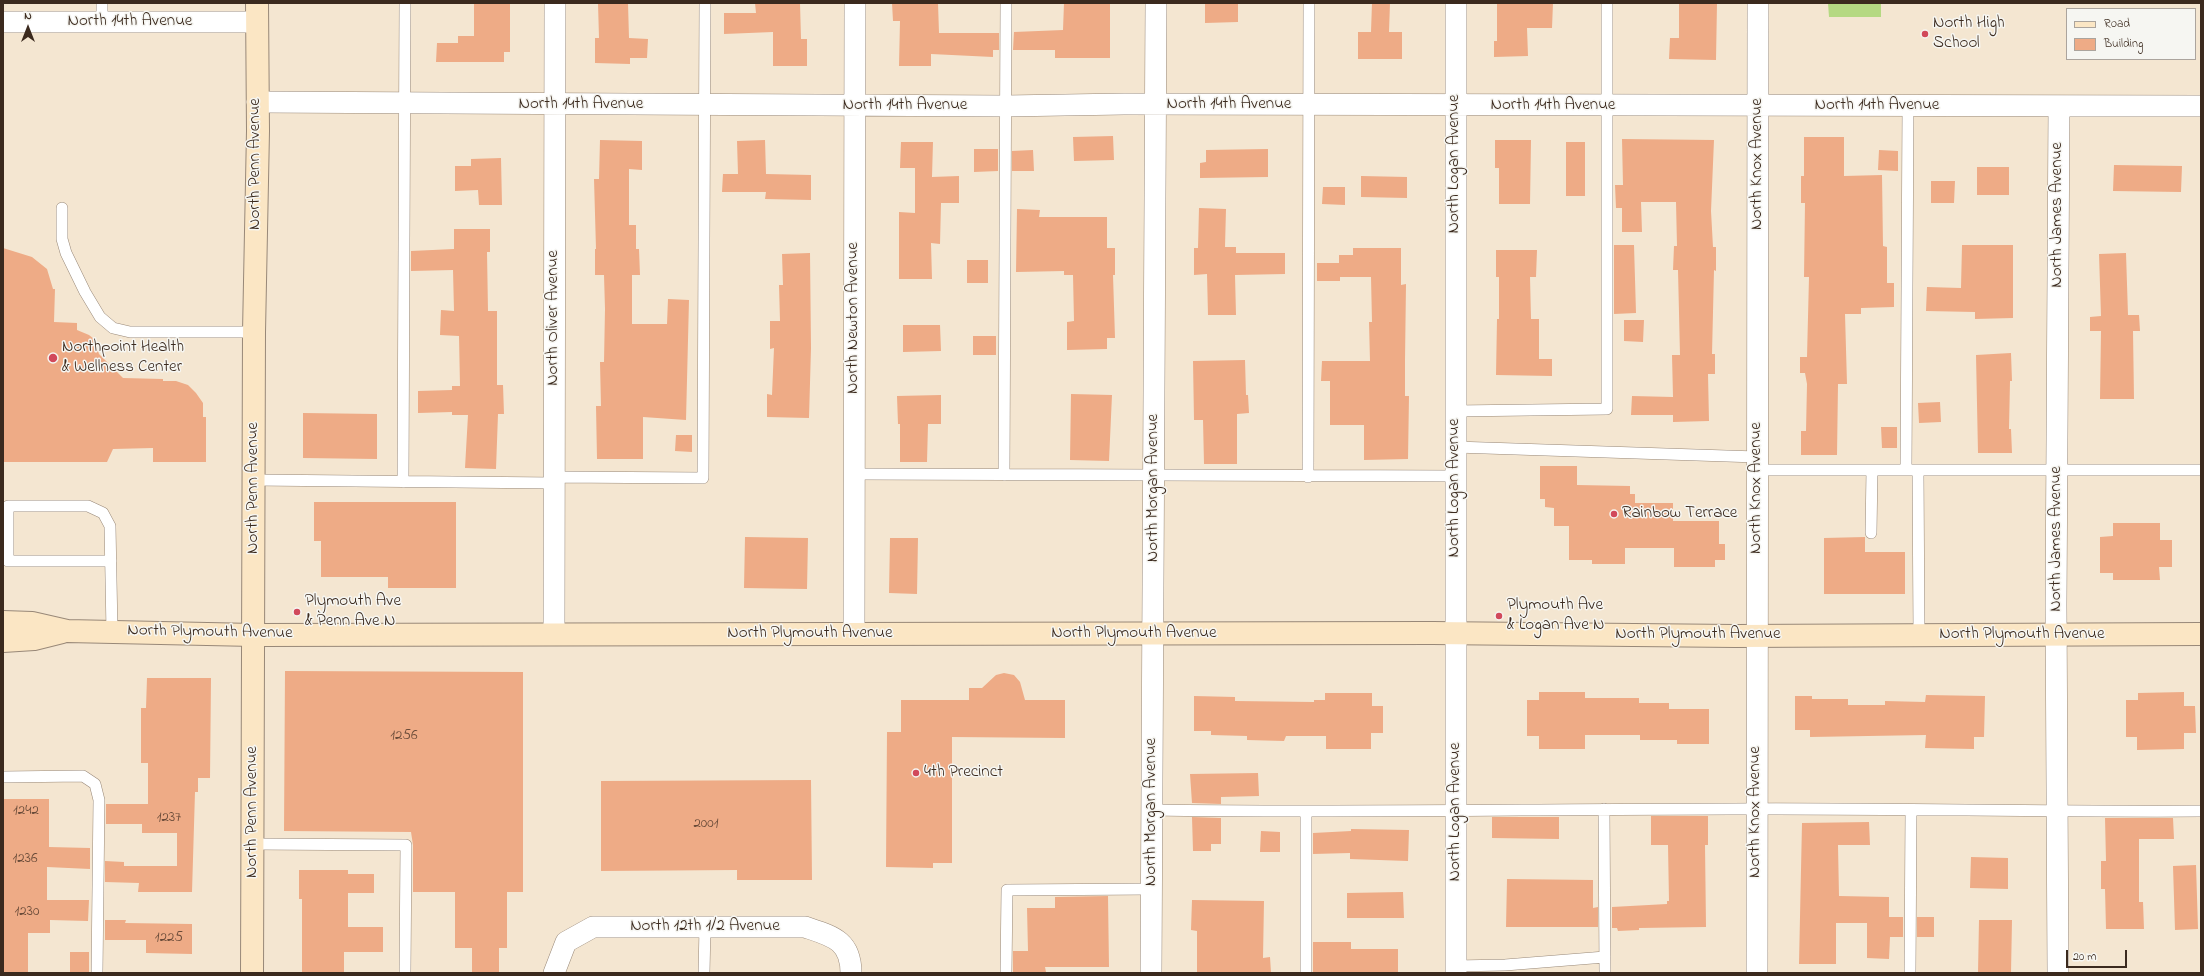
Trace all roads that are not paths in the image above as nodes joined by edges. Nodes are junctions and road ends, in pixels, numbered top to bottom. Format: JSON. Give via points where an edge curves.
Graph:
{"nodes":[{"id":1,"x":405,"y":3,"type":"edge"},
{"id":2,"x":555,"y":3,"type":"edge"},
{"id":3,"x":705,"y":3,"type":"edge"},
{"id":4,"x":855,"y":3,"type":"edge"},
{"id":5,"x":1006,"y":3,"type":"edge"},
{"id":6,"x":1156,"y":3,"type":"edge"},
{"id":7,"x":1309,"y":3,"type":"edge"},
{"id":8,"x":1456,"y":3,"type":"edge"},
{"id":9,"x":1607,"y":3,"type":"edge"},
{"id":10,"x":1758,"y":3,"type":"edge"},
{"id":11,"x":102,"y":12,"type":"edge"},
{"id":12,"x":257,"y":12,"type":"edge"},
{"id":13,"x":3,"y":22,"type":"edge"},
{"id":14,"x":257,"y":102,"type":"junction"},
{"id":15,"x":405,"y":104,"type":"junction"},
{"id":16,"x":1155,"y":104,"type":"junction"},
{"id":17,"x":555,"y":105,"type":"junction"},
{"id":18,"x":705,"y":105,"type":"junction"},
{"id":19,"x":854,"y":105,"type":"junction"},
{"id":20,"x":1310,"y":105,"type":"junction"},
{"id":21,"x":1006,"y":106,"type":"junction"},
{"id":22,"x":1455,"y":106,"type":"junction"},
{"id":23,"x":1607,"y":106,"type":"junction"},
{"id":24,"x":1758,"y":106,"type":"junction"},
{"id":25,"x":1908,"y":106,"type":"junction"},
{"id":26,"x":2059,"y":106,"type":"junction"},
{"id":27,"x":2201,"y":106,"type":"edge"},
{"id":28,"x":62,"y":208,"type":"dead end"},
{"id":29,"x":254,"y":332,"type":"junction"},
{"id":30,"x":1455,"y":411,"type":"junction"},
{"id":31,"x":1455,"y":447,"type":"junction"},
{"id":32,"x":1757,"y":463,"type":"junction"},
{"id":33,"x":1872,"y":470,"type":"junction"},
{"id":34,"x":1906,"y":470,"type":"junction"},
{"id":35,"x":1918,"y":470,"type":"junction"},
{"id":36,"x":2057,"y":470,"type":"junction"},
{"id":37,"x":2201,"y":470,"type":"edge"},
{"id":38,"x":854,"y":474,"type":"junction"},
{"id":39,"x":1004,"y":475,"type":"junction"},
{"id":40,"x":1154,"y":475,"type":"junction"},
{"id":41,"x":1455,"y":476,"type":"junction"},
{"id":42,"x":1308,"y":477,"type":"junction"},
{"id":43,"x":254,"y":480,"type":"junction"},
{"id":44,"x":554,"y":480,"type":"junction"},
{"id":45,"x":403,"y":482,"type":"junction"},
{"id":46,"x":1872,"y":533,"type":"dead end"},
{"id":47,"x":111,"y":561,"type":"junction"},
{"id":48,"x":3,"y":622,"type":"edge"},
{"id":49,"x":67,"y":631,"type":"junction"},
{"id":50,"x":112,"y":632,"type":"junction"},
{"id":51,"x":1455,"y":633,"type":"junction"},
{"id":52,"x":554,"y":634,"type":"junction"},
{"id":53,"x":854,"y":634,"type":"junction"},
{"id":54,"x":1153,"y":634,"type":"junction"},
{"id":55,"x":2056,"y":634,"type":"junction"},
{"id":56,"x":2201,"y":634,"type":"edge"},
{"id":57,"x":254,"y":635,"type":"junction"},
{"id":58,"x":1919,"y":635,"type":"junction"},
{"id":59,"x":1756,"y":636,"type":"junction"},
{"id":60,"x":3,"y":641,"type":"edge"},
{"id":61,"x":3,"y":777,"type":"edge"},
{"id":62,"x":1455,"y":809,"type":"junction"},
{"id":63,"x":1604,"y":809,"type":"junction"},
{"id":64,"x":1756,"y":809,"type":"junction"},
{"id":65,"x":1152,"y":810,"type":"junction"},
{"id":66,"x":1911,"y":811,"type":"junction"},
{"id":67,"x":2201,"y":811,"type":"edge"},
{"id":68,"x":1306,"y":812,"type":"junction"},
{"id":69,"x":2057,"y":812,"type":"junction"},
{"id":70,"x":252,"y":844,"type":"junction"},
{"id":71,"x":1152,"y":889,"type":"junction"},
{"id":72,"x":705,"y":927,"type":"junction"},
{"id":73,"x":1605,"y":957,"type":"junction"},
{"id":74,"x":1456,"y":969,"type":"edge"},
{"id":75,"x":97,"y":973,"type":"edge"},
{"id":76,"x":252,"y":973,"type":"edge"},
{"id":77,"x":405,"y":973,"type":"edge"},
{"id":78,"x":554,"y":973,"type":"edge"},
{"id":79,"x":704,"y":973,"type":"edge"},
{"id":80,"x":851,"y":973,"type":"edge"},
{"id":81,"x":1006,"y":973,"type":"edge"},
{"id":82,"x":1152,"y":973,"type":"edge"},
{"id":83,"x":1306,"y":973,"type":"edge"},
{"id":84,"x":1605,"y":973,"type":"edge"},
{"id":85,"x":1756,"y":973,"type":"edge"},
{"id":86,"x":1910,"y":973,"type":"edge"},
{"id":87,"x":2058,"y":973,"type":"edge"}],
"edges":[{"from":1,"to":15,"type":"lane"},
{"from":2,"to":17,"type":"street","name":"North Oliver Avenue"},
{"from":3,"to":18,"type":"lane"},
{"from":4,"to":19,"type":"street","name":"North Newton Avenue"},
{"from":5,"to":21,"type":"lane"},
{"from":6,"to":16,"type":"street","name":"North Morgan Avenue"},
{"from":7,"to":20,"type":"lane"},
{"from":8,"to":22,"type":"street","name":"North Logan Avenue"},
{"from":9,"to":23,"type":"lane"},
{"from":10,"to":24,"type":"street","name":"North Knox Avenue"},
{"from":11,"to":12,"type":"street","name":"North 14th Avenue"},
{"from":11,"to":13,"type":"street","name":"North 14th Avenue"},
{"from":12,"to":14,"type":"main road","name":"North Penn Avenue"},
{"from":14,"to":15,"type":"street","name":"North 14th Avenue"},
{"from":14,"to":29,"type":"main road","name":"North Penn Avenue"},
{"from":15,"to":17,"type":"street","name":"North 14th Avenue"},
{"from":15,"to":45,"type":"lane"},
{"from":16,"to":20,"type":"street","name":"North 14th Avenue"},
{"from":16,"to":21,"type":"street","name":"North 14th Avenue"},
{"from":16,"to":40,"type":"street","name":"North Morgan Avenue"},
{"from":17,"to":18,"type":"street","name":"North 14th Avenue"},
{"from":17,"to":44,"type":"street","name":"North Oliver Avenue"},
{"from":18,"to":19,"type":"street","name":"North 14th Avenue"},
{"from":18,"to":44,"type":"lane","via":[[703,478]]},
{"from":19,"to":21,"type":"street","name":"North 14th Avenue"},
{"from":19,"to":38,"type":"street","name":"North Newton Avenue"},
{"from":20,"to":22,"type":"street","name":"North 14th Avenue"},
{"from":20,"to":42,"type":"lane"},
{"from":21,"to":39,"type":"lane"},
{"from":22,"to":23,"type":"street","name":"North 14th Avenue"},
{"from":22,"to":30,"type":"street","name":"North Logan Avenue"},
{"from":23,"to":24,"type":"street","name":"North 14th Avenue"},
{"from":23,"to":30,"type":"lane","via":[[1607,409]]},
{"from":24,"to":25,"type":"street","name":"North 14th Avenue"},
{"from":24,"to":32,"type":"street","name":"North Knox Avenue"},
{"from":25,"to":26,"type":"street","name":"North 14th Avenue"},
{"from":25,"to":34,"type":"lane"},
{"from":26,"to":27,"type":"street","name":"North 14th Avenue"},
{"from":26,"to":36,"type":"street","name":"North James Avenue"},
{"from":28,"to":29,"type":"lane","via":[[62,239],[66,253],[100,317],[113,328],[130,332]]},
{"from":29,"to":43,"type":"main road","name":"North Penn Avenue"},
{"from":30,"to":31,"type":"street","name":"North Logan Avenue"},
{"from":31,"to":32,"type":"lane"},
{"from":31,"to":41,"type":"street","name":"North Logan Avenue"},
{"from":32,"to":33,"type":"lane"},
{"from":32,"to":59,"type":"street","name":"North Knox Avenue"},
{"from":33,"to":34,"type":"lane"},
{"from":33,"to":46,"type":"lane"},
{"from":34,"to":35,"type":"lane"},
{"from":35,"to":36,"type":"lane"},
{"from":35,"to":58,"type":"lane"},
{"from":36,"to":37,"type":"lane"},
{"from":36,"to":55,"type":"street","name":"North James Avenue"},
{"from":38,"to":39,"type":"lane"},
{"from":38,"to":53,"type":"street","name":"North Newton Avenue"},
{"from":39,"to":40,"type":"lane"},
{"from":40,"to":42,"type":"lane"},
{"from":40,"to":54,"type":"street","name":"North Morgan Avenue"},
{"from":41,"to":42,"type":"lane"},
{"from":41,"to":51,"type":"street","name":"North Logan Avenue"},
{"from":43,"to":45,"type":"lane"},
{"from":43,"to":57,"type":"main road","name":"North Penn Avenue"},
{"from":44,"to":45,"type":"lane"},
{"from":44,"to":52,"type":"street","name":"North Oliver Avenue"},
{"from":47,"to":47,"type":"lane","via":[[110,526],[103,513],[88,506],[8,506],[8,561]]},
{"from":47,"to":50,"type":"lane"},
{"from":48,"to":49,"type":"main road","name":"North Plymouth Avenue","via":[[32,623]]},
{"from":49,"to":50,"type":"main road","name":"North Plymouth Avenue"},
{"from":49,"to":60,"type":"main road","name":"North Plymouth Avenue","via":[[34,639]]},
{"from":50,"to":57,"type":"main road","name":"North Plymouth Avenue"},
{"from":51,"to":54,"type":"main road","name":"North Plymouth Avenue"},
{"from":51,"to":59,"type":"main road","name":"North Plymouth Avenue"},
{"from":51,"to":62,"type":"street","name":"North Logan Avenue"},
{"from":52,"to":53,"type":"main road","name":"North Plymouth Avenue"},
{"from":52,"to":57,"type":"main road","name":"North Plymouth Avenue"},
{"from":53,"to":54,"type":"main road","name":"North Plymouth Avenue"},
{"from":54,"to":65,"type":"street","name":"North Morgan Avenue"},
{"from":55,"to":56,"type":"main road","name":"North Plymouth Avenue"},
{"from":55,"to":58,"type":"main road","name":"North Plymouth Avenue"},
{"from":55,"to":69,"type":"street","name":"North James Avenue"},
{"from":57,"to":70,"type":"main road","name":"North Penn Avenue"},
{"from":58,"to":59,"type":"main road","name":"North Plymouth Avenue"},
{"from":59,"to":64,"type":"street","name":"North Knox Avenue"},
{"from":61,"to":75,"type":"lane","via":[[83,776],[95,784],[99,800]]},
{"from":62,"to":63,"type":"lane"},
{"from":62,"to":68,"type":"lane"},
{"from":62,"to":74,"type":"street","name":"North Logan Avenue"},
{"from":63,"to":64,"type":"lane"},
{"from":63,"to":73,"type":"lane"},
{"from":64,"to":66,"type":"lane"},
{"from":64,"to":85,"type":"street","name":"North Knox Avenue"},
{"from":65,"to":68,"type":"lane"},
{"from":65,"to":71,"type":"street","name":"North Morgan Avenue"},
{"from":66,"to":69,"type":"lane"},
{"from":66,"to":86,"type":"lane"},
{"from":67,"to":69,"type":"lane"},
{"from":68,"to":83,"type":"lane"},
{"from":69,"to":87,"type":"street","name":"North James Avenue"},
{"from":70,"to":76,"type":"main road","name":"North Penn Avenue"},
{"from":70,"to":77,"type":"lane","via":[[406,845]]},
{"from":71,"to":81,"type":"lane","via":[[1006,890]]},
{"from":71,"to":82,"type":"street","name":"North Morgan Avenue"},
{"from":72,"to":78,"type":"street","name":"North 12th 1/2 Avenue","via":[[593,927],[566,942]]},
{"from":72,"to":79,"type":"lane"},
{"from":72,"to":80,"type":"street","name":"North 12th 1/2 Avenue","via":[[805,927],[833,936],[843,944],[850,955]]},
{"from":73,"to":74,"type":"lane"},
{"from":73,"to":84,"type":"lane"}]}
